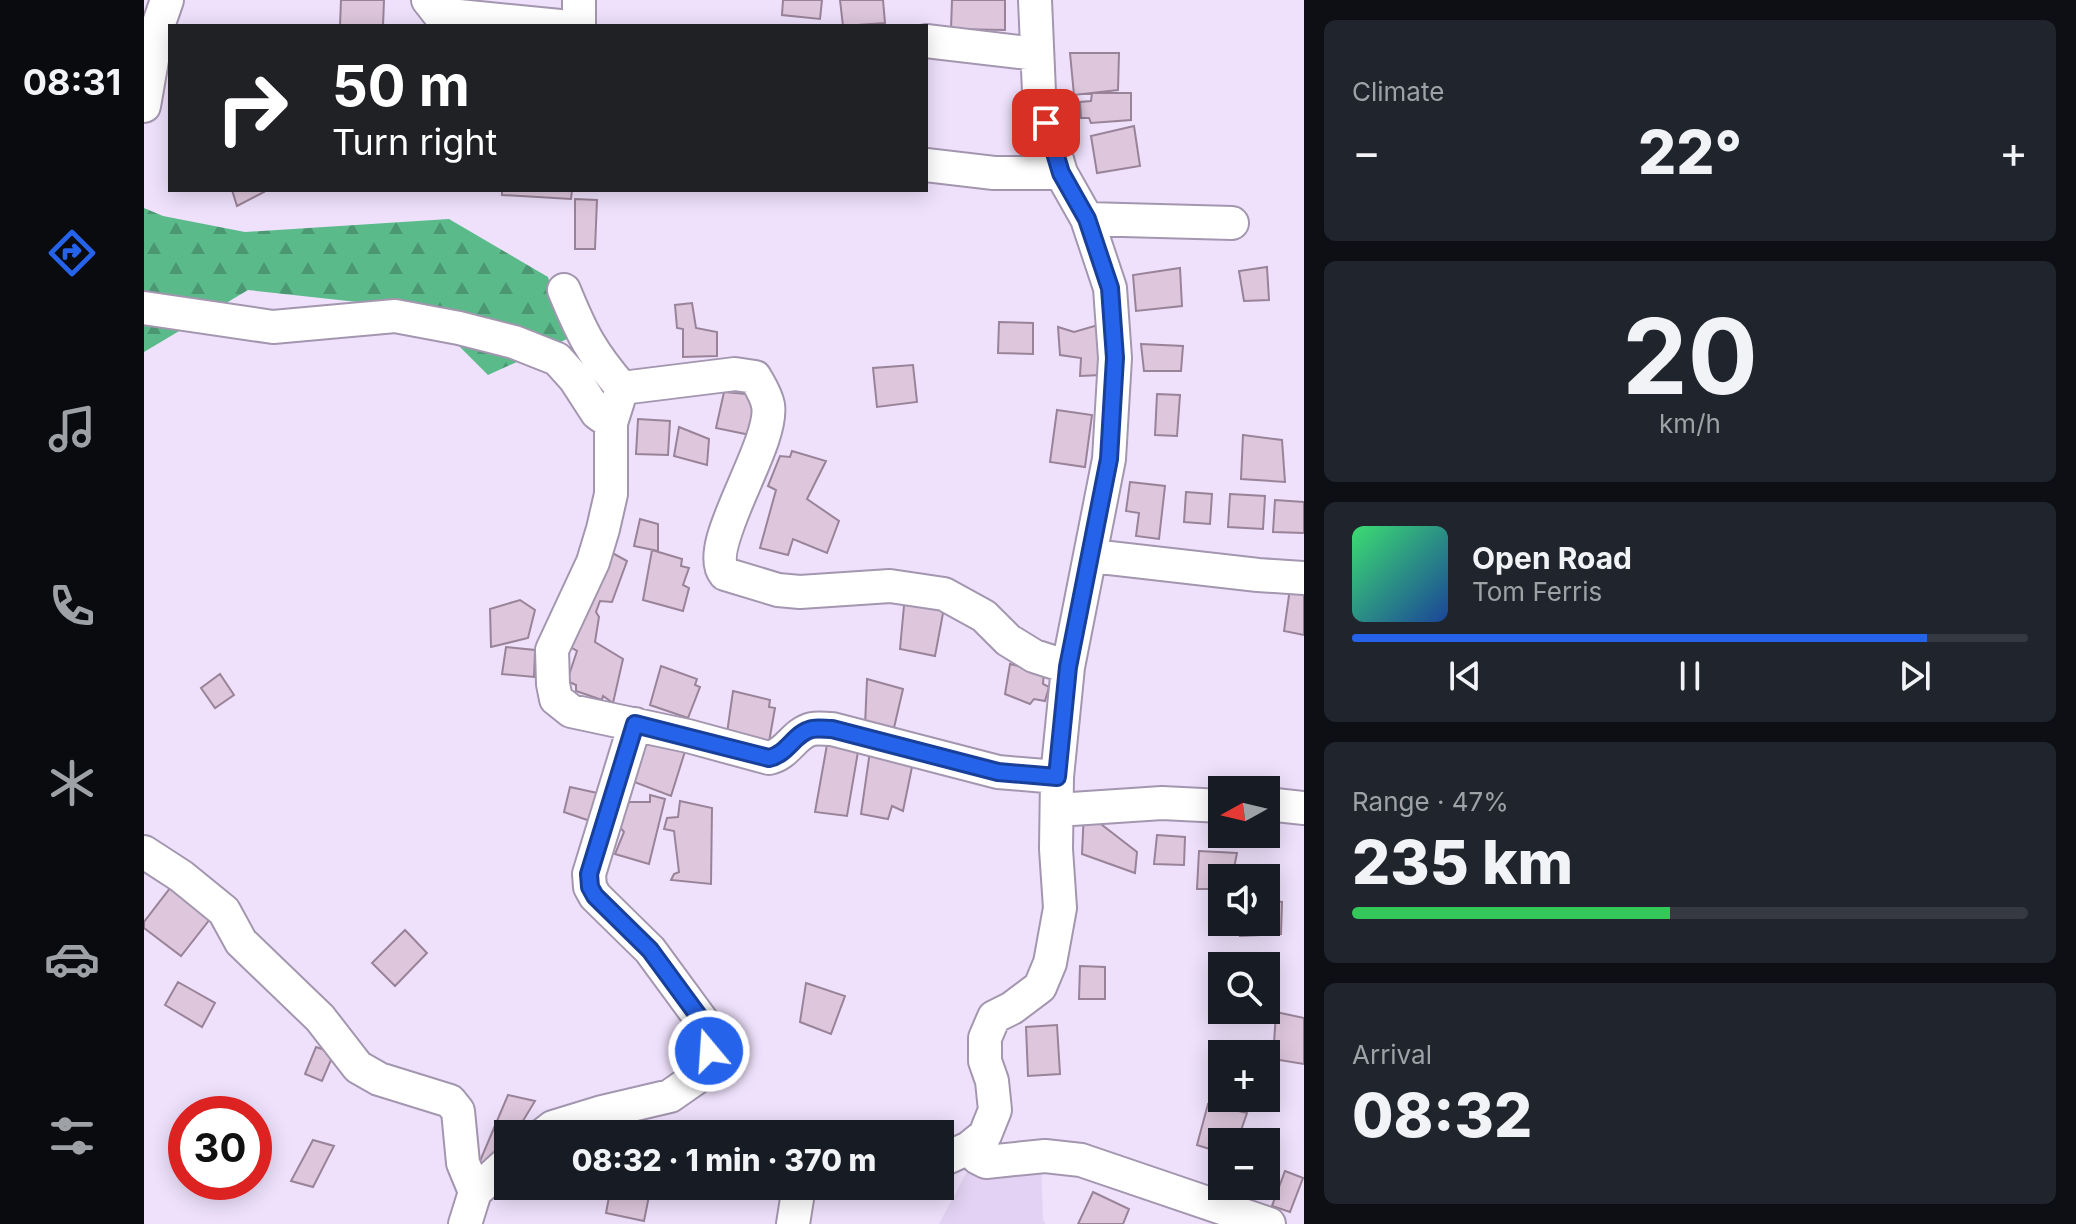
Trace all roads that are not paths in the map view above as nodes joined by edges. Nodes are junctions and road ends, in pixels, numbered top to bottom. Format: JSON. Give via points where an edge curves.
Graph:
{"nodes":[{"id":1,"x":167,"y":0,"type":"edge"},
{"id":2,"x":428,"y":0,"type":"edge"},
{"id":3,"x":579,"y":0,"type":"edge"},
{"id":4,"x":1035,"y":0,"type":"edge"},
{"id":5,"x":540,"y":24,"type":"edge"},
{"id":6,"x":579,"y":24,"type":"edge"},
{"id":7,"x":928,"y":41,"type":"edge"},
{"id":8,"x":1037,"y":54,"type":"junction"},
{"id":9,"x":144,"y":106,"type":"edge"},
{"id":10,"x":928,"y":165,"type":"edge"},
{"id":11,"x":1061,"y":173,"type":"junction"},
{"id":12,"x":1087,"y":219,"type":"junction"},
{"id":13,"x":1232,"y":223,"type":"dead end"},
{"id":14,"x":564,"y":290,"type":"dead end"},
{"id":15,"x":144,"y":308,"type":"edge"},
{"id":16,"x":622,"y":388,"type":"junction"},
{"id":17,"x":611,"y":423,"type":"junction"},
{"id":18,"x":1092,"y":556,"type":"junction"},
{"id":19,"x":1304,"y":578,"type":"edge"},
{"id":20,"x":1068,"y":667,"type":"junction"},
{"id":21,"x":635,"y":724,"type":"junction"},
{"id":22,"x":1057,"y":777,"type":"junction"},
{"id":23,"x":1208,"y":805,"type":"edge"},
{"id":24,"x":1280,"y":805,"type":"edge"},
{"id":25,"x":1304,"y":808,"type":"edge"},
{"id":26,"x":1057,"y":810,"type":"junction"},
{"id":27,"x":144,"y":852,"type":"edge"},
{"id":28,"x":576,"y":1120,"type":"edge"},
{"id":29,"x":954,"y":1154,"type":"edge"},
{"id":30,"x":494,"y":1175,"type":"edge"},
{"id":31,"x":475,"y":1192,"type":"junction"},
{"id":32,"x":797,"y":1200,"type":"edge"},
{"id":33,"x":465,"y":1224,"type":"edge"},
{"id":34,"x":793,"y":1224,"type":"edge"},
{"id":35,"x":1269,"y":1224,"type":"edge"}],
"edges":[{"from":1,"to":9,"type":"street"},
{"from":2,"to":5,"type":"street","via":[[439,14]]},
{"from":3,"to":6,"type":"street"},
{"from":4,"to":8,"type":"street"},
{"from":7,"to":8,"type":"street"},
{"from":8,"to":11,"type":"street","via":[[1039,92]]},
{"from":10,"to":11,"type":"street"},
{"from":11,"to":12,"type":"street"},
{"from":12,"to":13,"type":"street"},
{"from":12,"to":18,"type":"street","via":[[1110,288],[1115,358],[1109,459]]},
{"from":14,"to":16,"type":"street","via":[[589,347]]},
{"from":15,"to":17,"type":"street","via":[[273,327],[395,316],[472,331],[557,359],[597,413]]},
{"from":16,"to":17,"type":"street"},
{"from":16,"to":20,"type":"street","via":[[735,374],[755,377],[762,389],[768,407],[766,434],[724,540],[720,569],[725,574],[778,590],[890,586],[944,594],[984,616],[1034,656]]},
{"from":17,"to":21,"type":"street","via":[[611,494],[593,562],[552,650],[553,684],[556,699],[571,711]]},
{"from":18,"to":19,"type":"street"},
{"from":18,"to":20,"type":"street"},
{"from":20,"to":22,"type":"street"},
{"from":21,"to":22,"type":"street","via":[[769,758],[811,729],[832,729],[998,772]]},
{"from":21,"to":28,"type":"street","via":[[589,874],[590,887],[650,950],[708,1029],[709,1051],[703,1073],[670,1096]]},
{"from":22,"to":26,"type":"street"},
{"from":23,"to":26,"type":"street"},
{"from":24,"to":25,"type":"street"},
{"from":26,"to":29,"type":"street","via":[[1060,908],[1050,963],[1040,987],[994,1017],[985,1038],[985,1061],[995,1110],[985,1135]]},
{"from":27,"to":31,"type":"street","via":[[224,911],[241,942],[320,1018],[358,1067],[450,1101],[458,1111],[463,1163]]},
{"from":29,"to":35,"type":"street","via":[[986,1162],[1045,1156],[1081,1160]]},
{"from":30,"to":31,"type":"street"},
{"from":31,"to":33,"type":"street"},
{"from":32,"to":34,"type":"street"}]}
